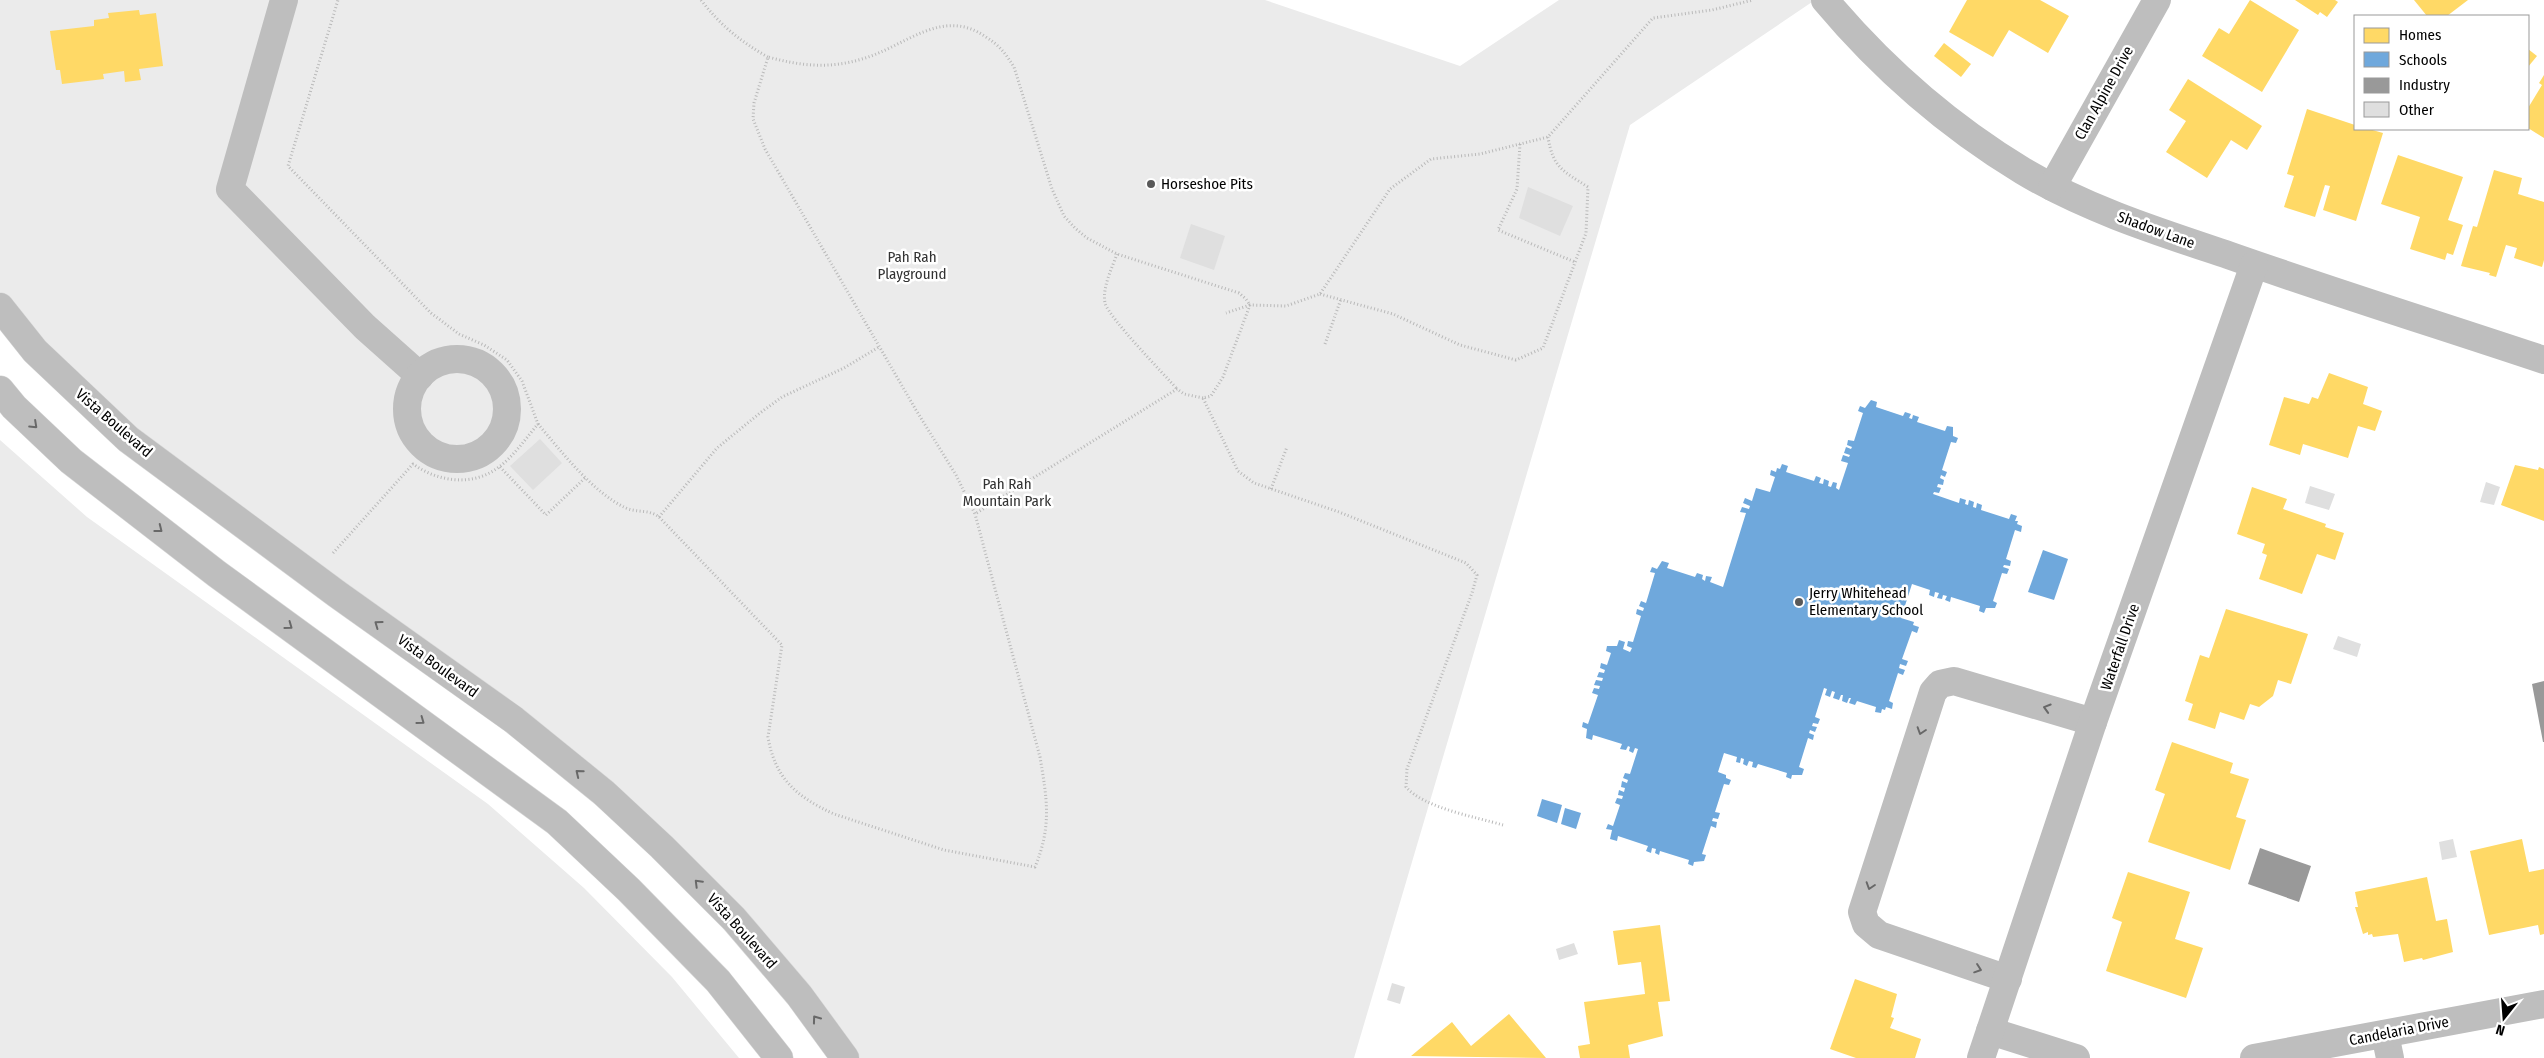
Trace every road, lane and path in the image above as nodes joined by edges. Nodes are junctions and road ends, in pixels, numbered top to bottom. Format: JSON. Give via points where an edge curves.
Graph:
{"nodes":[{"id":1,"x":284,"y":0,"type":"edge"},
{"id":2,"x":338,"y":0,"type":"edge"},
{"id":3,"x":701,"y":0,"type":"edge"},
{"id":4,"x":1753,"y":0,"type":"edge"},
{"id":5,"x":1825,"y":0,"type":"edge"},
{"id":6,"x":2157,"y":0,"type":"edge"},
{"id":7,"x":768,"y":57,"type":"junction"},
{"id":8,"x":1548,"y":137,"type":"junction"},
{"id":9,"x":1520,"y":144,"type":"junction"},
{"id":10,"x":2052,"y":186,"type":"junction"},
{"id":11,"x":1117,"y":254,"type":"junction"},
{"id":12,"x":1575,"y":262,"type":"junction"},
{"id":13,"x":2254,"y":264,"type":"junction"},
{"id":14,"x":1320,"y":294,"type":"junction"},
{"id":15,"x":1341,"y":299,"type":"junction"},
{"id":16,"x":1250,"y":305,"type":"junction"},
{"id":17,"x":0,"y":307,"type":"edge"},
{"id":18,"x":1226,"y":313,"type":"dead end"},
{"id":19,"x":1325,"y":344,"type":"dead end"},
{"id":20,"x":879,"y":347,"type":"junction"},
{"id":21,"x":2544,"y":360,"type":"edge"},
{"id":22,"x":420,"y":376,"type":"dead end"},
{"id":23,"x":1178,"y":389,"type":"junction"},
{"id":24,"x":0,"y":390,"type":"edge"},
{"id":25,"x":1203,"y":398,"type":"junction"},
{"id":26,"x":538,"y":424,"type":"junction"},
{"id":27,"x":1287,"y":448,"type":"dead end"},
{"id":28,"x":500,"y":466,"type":"junction"},
{"id":29,"x":585,"y":478,"type":"junction"},
{"id":30,"x":1271,"y":489,"type":"junction"},
{"id":31,"x":975,"y":514,"type":"junction"},
{"id":32,"x":659,"y":517,"type":"junction"},
{"id":33,"x":333,"y":552,"type":"dead end"},
{"id":34,"x":2093,"y":722,"type":"junction"},
{"id":35,"x":1503,"y":825,"type":"dead end"},
{"id":36,"x":2008,"y":978,"type":"junction"},
{"id":37,"x":2544,"y":1004,"type":"edge"},
{"id":38,"x":1990,"y":1031,"type":"junction"},
{"id":39,"x":2388,"y":1046,"type":"edge"},
{"id":40,"x":779,"y":1058,"type":"edge"},
{"id":41,"x":845,"y":1058,"type":"edge"},
{"id":42,"x":1981,"y":1058,"type":"edge"},
{"id":43,"x":2076,"y":1058,"type":"edge"},
{"id":44,"x":2254,"y":1058,"type":"edge"}],
"edges":[{"from":1,"to":22,"type":"street","via":[[230,189],[365,327]]},
{"from":2,"to":26,"type":"path","via":[[288,166],[431,312],[459,334],[507,360],[522,381]]},
{"from":3,"to":7,"type":"path","via":[[734,36]]},
{"from":4,"to":8,"type":"path","via":[[1712,10],[1653,18]]},
{"from":5,"to":10,"type":"street","name":"Shadow Lane","via":[[1857,38],[1905,85],[1966,134]]},
{"from":6,"to":10,"type":"street","name":"Clan Alpine Drive"},
{"from":7,"to":11,"type":"path","via":[[795,64],[837,65],[864,59],[938,26],[965,26],[981,33],[1005,52],[1014,67],[1052,190],[1064,216],[1087,238]]},
{"from":7,"to":20,"type":"path","via":[[754,103],[753,119],[765,149]]},
{"from":8,"to":9,"type":"path"},
{"from":8,"to":12,"type":"path","via":[[1558,169],[1588,186],[1586,233]]},
{"from":9,"to":12,"type":"path","via":[[1517,189],[1498,230]]},
{"from":9,"to":14,"type":"path","via":[[1480,154],[1430,159],[1390,189]]},
{"from":10,"to":13,"type":"street","name":"Shadow Lane","via":[[2106,211]]},
{"from":11,"to":16,"type":"path","via":[[1239,294]]},
{"from":11,"to":23,"type":"path","via":[[1104,294],[1105,304]]},
{"from":12,"to":15,"type":"path","via":[[1544,348],[1516,360],[1460,345],[1393,314]]},
{"from":13,"to":21,"type":"street","name":"Shadow Lane"},
{"from":13,"to":34,"type":"street","name":"Waterfall Drive"},
{"from":14,"to":15,"type":"path"},
{"from":14,"to":16,"type":"path","via":[[1286,306]]},
{"from":15,"to":19,"type":"path"},
{"from":16,"to":18,"type":"path"},
{"from":16,"to":25,"type":"path","via":[[1223,377],[1211,396]]},
{"from":41,"to":17,"type":"street","name":"Vista Boulevard","one_way":true,"via":[[799,995],[734,919],[604,793],[514,720],[128,439],[35,351]]},
{"from":20,"to":31,"type":"path","via":[[956,475]]},
{"from":20,"to":32,"type":"path","via":[[760,413],[717,448]]},
{"from":23,"to":25,"type":"path","via":[[1184,394]]},
{"from":23,"to":31,"type":"path"},
{"from":24,"to":40,"type":"street","one_way":true,"via":[[79,467],[217,574],[557,822],[630,890],[718,981]]},
{"from":25,"to":30,"type":"path","via":[[1238,470]]},
{"from":26,"to":28,"type":"path"},
{"from":26,"to":29,"type":"path"},
{"from":27,"to":30,"type":"path"},
{"from":28,"to":29,"type":"path","via":[[546,515]]},
{"from":28,"to":33,"type":"path","via":[[463,481],[428,473],[413,464]]},
{"from":29,"to":32,"type":"path","via":[[626,508],[654,513]]},
{"from":30,"to":35,"type":"path","via":[[1339,512],[1466,563],[1477,575],[1408,769],[1406,788],[1413,796],[1436,805]]},
{"from":31,"to":32,"type":"path","via":[[1040,757],[1046,792],[1048,824],[1035,867],[935,847],[834,814],[796,791],[780,774],[768,737],[782,645]]},
{"from":34,"to":36,"type":"street","name":"Waterfall Drive"},
{"from":34,"to":36,"type":"street","one_way":true,"via":[[1954,681],[1940,684],[1933,692],[1862,912],[1866,924],[1879,935]]},
{"from":36,"to":38,"type":"street","name":"Waterfall Drive"},
{"from":37,"to":39,"type":"street","name":"Candelaria Drive"},
{"from":38,"to":42,"type":"street","name":"Waterfall Drive"},
{"from":38,"to":43,"type":"street"},
{"from":39,"to":44,"type":"street","name":"Candelaria Drive"}]}
